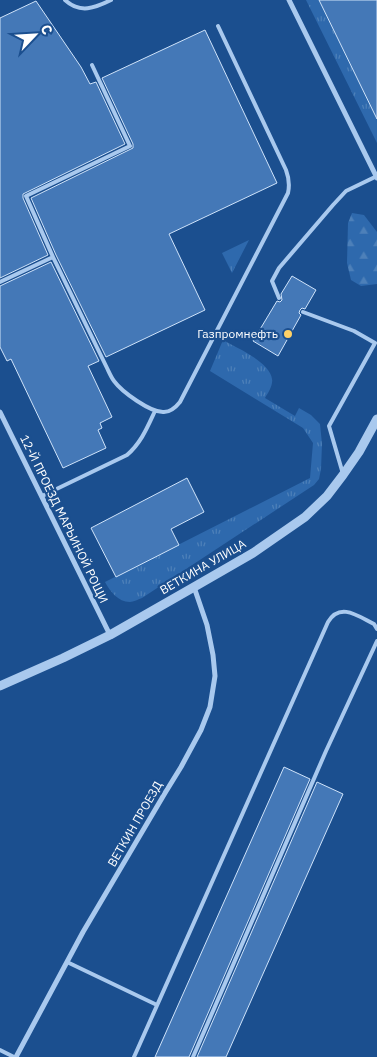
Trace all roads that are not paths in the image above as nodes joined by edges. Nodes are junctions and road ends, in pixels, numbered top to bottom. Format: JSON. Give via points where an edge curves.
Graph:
{"nodes":[{"id":1,"x":65,"y":0,"type":"edge"},
{"id":2,"x":111,"y":0,"type":"edge"},
{"id":3,"x":289,"y":0,"type":"edge"},
{"id":4,"x":218,"y":26,"type":"dead end"},
{"id":5,"x":92,"y":66,"type":"dead end"},
{"id":6,"x":377,"y":176,"type":"edge"},
{"id":7,"x":53,"y":257,"type":"junction"},
{"id":8,"x":0,"y":282,"type":"edge"},
{"id":9,"x":279,"y":298,"type":"dead end"},
{"id":10,"x":303,"y":312,"type":"dead end"},
{"id":11,"x":0,"y":412,"type":"edge"},
{"id":12,"x":155,"y":412,"type":"junction"},
{"id":13,"x":377,"y":419,"type":"edge"},
{"id":14,"x":343,"y":475,"type":"junction"},
{"id":15,"x":42,"y":496,"type":"junction"},
{"id":16,"x":194,"y":588,"type":"junction"},
{"id":17,"x":377,"y":628,"type":"edge"},
{"id":18,"x":110,"y":634,"type":"junction"},
{"id":19,"x":377,"y":641,"type":"edge"},
{"id":20,"x":0,"y":686,"type":"edge"},
{"id":21,"x":67,"y":962,"type":"junction"},
{"id":22,"x":157,"y":1005,"type":"junction"},
{"id":23,"x":0,"y":1050,"type":"edge"},
{"id":24,"x":15,"y":1057,"type":"edge"},
{"id":25,"x":134,"y":1057,"type":"edge"},
{"id":26,"x":193,"y":1057,"type":"edge"}],
"edges":[{"from":1,"to":2,"type":"lane","via":[[84,8]]},
{"from":3,"to":6,"type":"street"},
{"from":4,"to":12,"type":"lane","via":[[286,170],[290,186],[180,402],[165,412]]},
{"from":5,"to":7,"type":"lane","via":[[130,146],[26,196]]},
{"from":6,"to":9,"type":"lane","via":[[346,191],[279,268],[272,281]]},
{"from":7,"to":8,"type":"lane"},
{"from":7,"to":12,"type":"lane","via":[[114,380],[133,399]]},
{"from":10,"to":14,"type":"lane","via":[[354,331],[375,343],[329,426]]},
{"from":11,"to":15,"type":"street","name":"12-Й ПРОЕЗД МАРЬИНОЙ РОЩИ"},
{"from":12,"to":15,"type":"lane","via":[[143,436],[127,455]]},
{"from":13,"to":14,"type":"street","name":"ВЕТКИНА УЛИЦА"},
{"from":14,"to":16,"type":"street","name":"ВЕТКИНА УЛИЦА","via":[[327,496],[305,516],[253,553]]},
{"from":15,"to":18,"type":"street","name":"12-Й ПРОЕЗД МАРЬИНОЙ РОЩИ"},
{"from":16,"to":18,"type":"street","name":"ВЕТКИНА УЛИЦА"},
{"from":16,"to":21,"type":"street","name":"ВЕТКИН ПРОЕЗД","via":[[213,655],[215,676],[210,707],[181,767]]},
{"from":17,"to":22,"type":"lane","via":[[346,612],[336,613],[328,622]]},
{"from":18,"to":20,"type":"street","name":"ВЕТКИНА УЛИЦА"},
{"from":19,"to":26,"type":"lane"},
{"from":21,"to":22,"type":"lane"},
{"from":21,"to":24,"type":"street","name":"ВЕТКИН ПРОЕЗД"},
{"from":22,"to":25,"type":"lane"},
{"from":23,"to":24,"type":"lane"}]}
